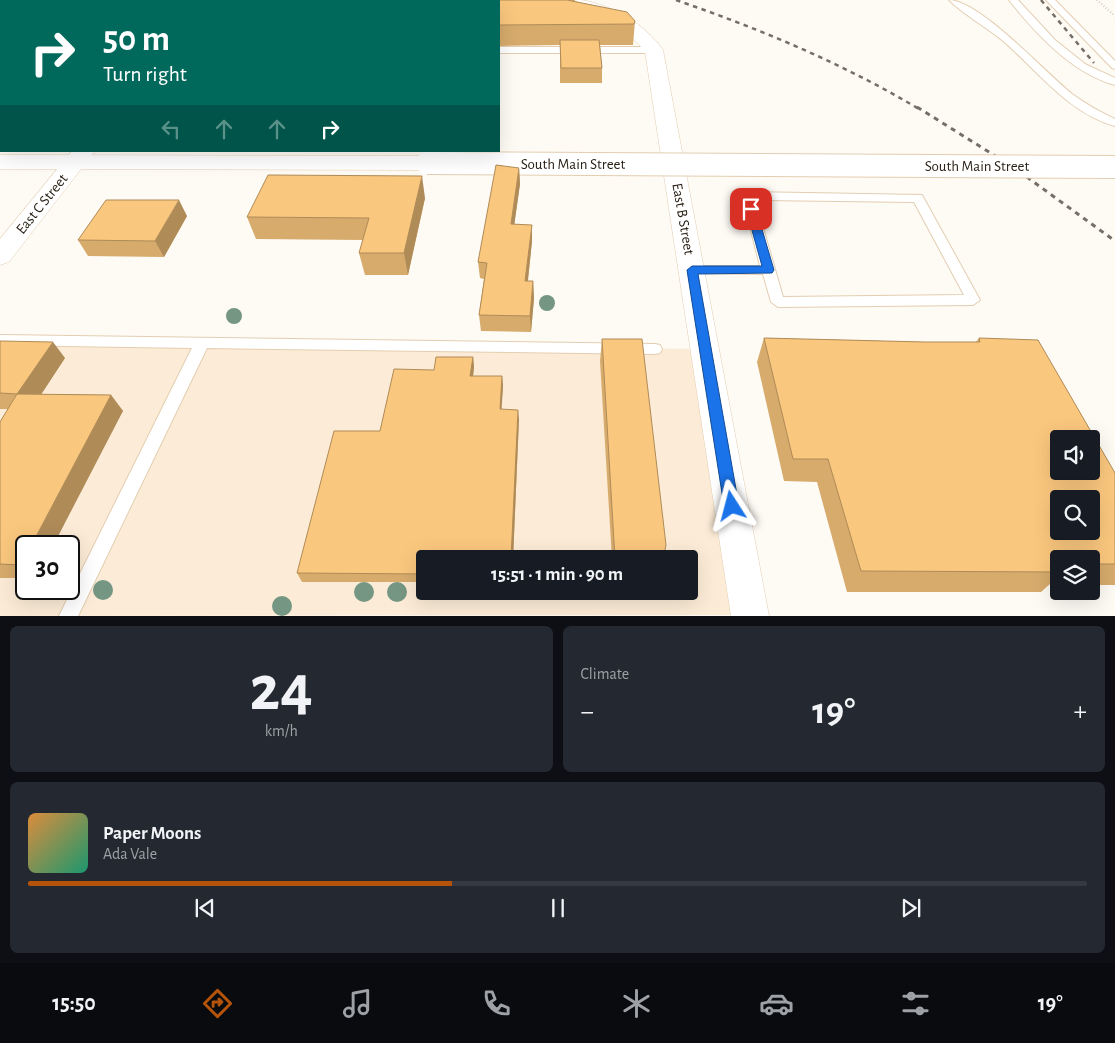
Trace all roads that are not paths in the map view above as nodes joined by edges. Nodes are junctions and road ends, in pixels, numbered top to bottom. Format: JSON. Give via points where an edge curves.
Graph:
{"nodes":[{"id":1,"x":558,"y":0,"type":"edge"},
{"id":2,"x":953,"y":0,"type":"edge"},
{"id":3,"x":1013,"y":0,"type":"edge"},
{"id":4,"x":1050,"y":0,"type":"edge"},
{"id":5,"x":500,"y":50,"type":"edge"},
{"id":6,"x":654,"y":50,"type":"junction"},
{"id":7,"x":1115,"y":66,"type":"edge"},
{"id":8,"x":1115,"y":82,"type":"edge"},
{"id":9,"x":1115,"y":124,"type":"edge"},
{"id":10,"x":80,"y":157,"type":"edge"},
{"id":11,"x":0,"y":162,"type":"edge"},
{"id":12,"x":1115,"y":167,"type":"edge"},
{"id":13,"x":0,"y":256,"type":"edge"},
{"id":14,"x":692,"y":270,"type":"junction"},
{"id":15,"x":768,"y":270,"type":"junction"},
{"id":16,"x":0,"y":340,"type":"edge"},
{"id":17,"x":202,"y":343,"type":"junction"},
{"id":18,"x":655,"y":349,"type":"dead end"},
{"id":19,"x":68,"y":616,"type":"edge"},
{"id":20,"x":750,"y":616,"type":"edge"}],
"edges":[{"from":1,"to":6,"type":"street","via":[[589,7],[631,26]]},
{"from":2,"to":9,"type":"lane","via":[[1006,39],[1062,92],[1092,114]]},
{"from":3,"to":8,"type":"lane","via":[[1052,42],[1082,66]]},
{"from":4,"to":7,"type":"lane"},
{"from":5,"to":6,"type":"lane"},
{"from":6,"to":14,"type":"street","name":"East B Street"},
{"from":10,"to":11,"type":"street","name":"South Main Street"},
{"from":10,"to":12,"type":"street","name":"South Main Street","bridge":true,"via":[[427,163]]},
{"from":10,"to":13,"type":"street","name":"East C Street"},
{"from":14,"to":15,"type":"lane"},
{"from":14,"to":20,"type":"street","name":"East B Street"},
{"from":15,"to":15,"type":"lane","via":[[778,302],[973,300],[918,198],[748,196]]},
{"from":16,"to":17,"type":"lane"},
{"from":17,"to":18,"type":"lane"},
{"from":17,"to":19,"type":"lane"}]}
